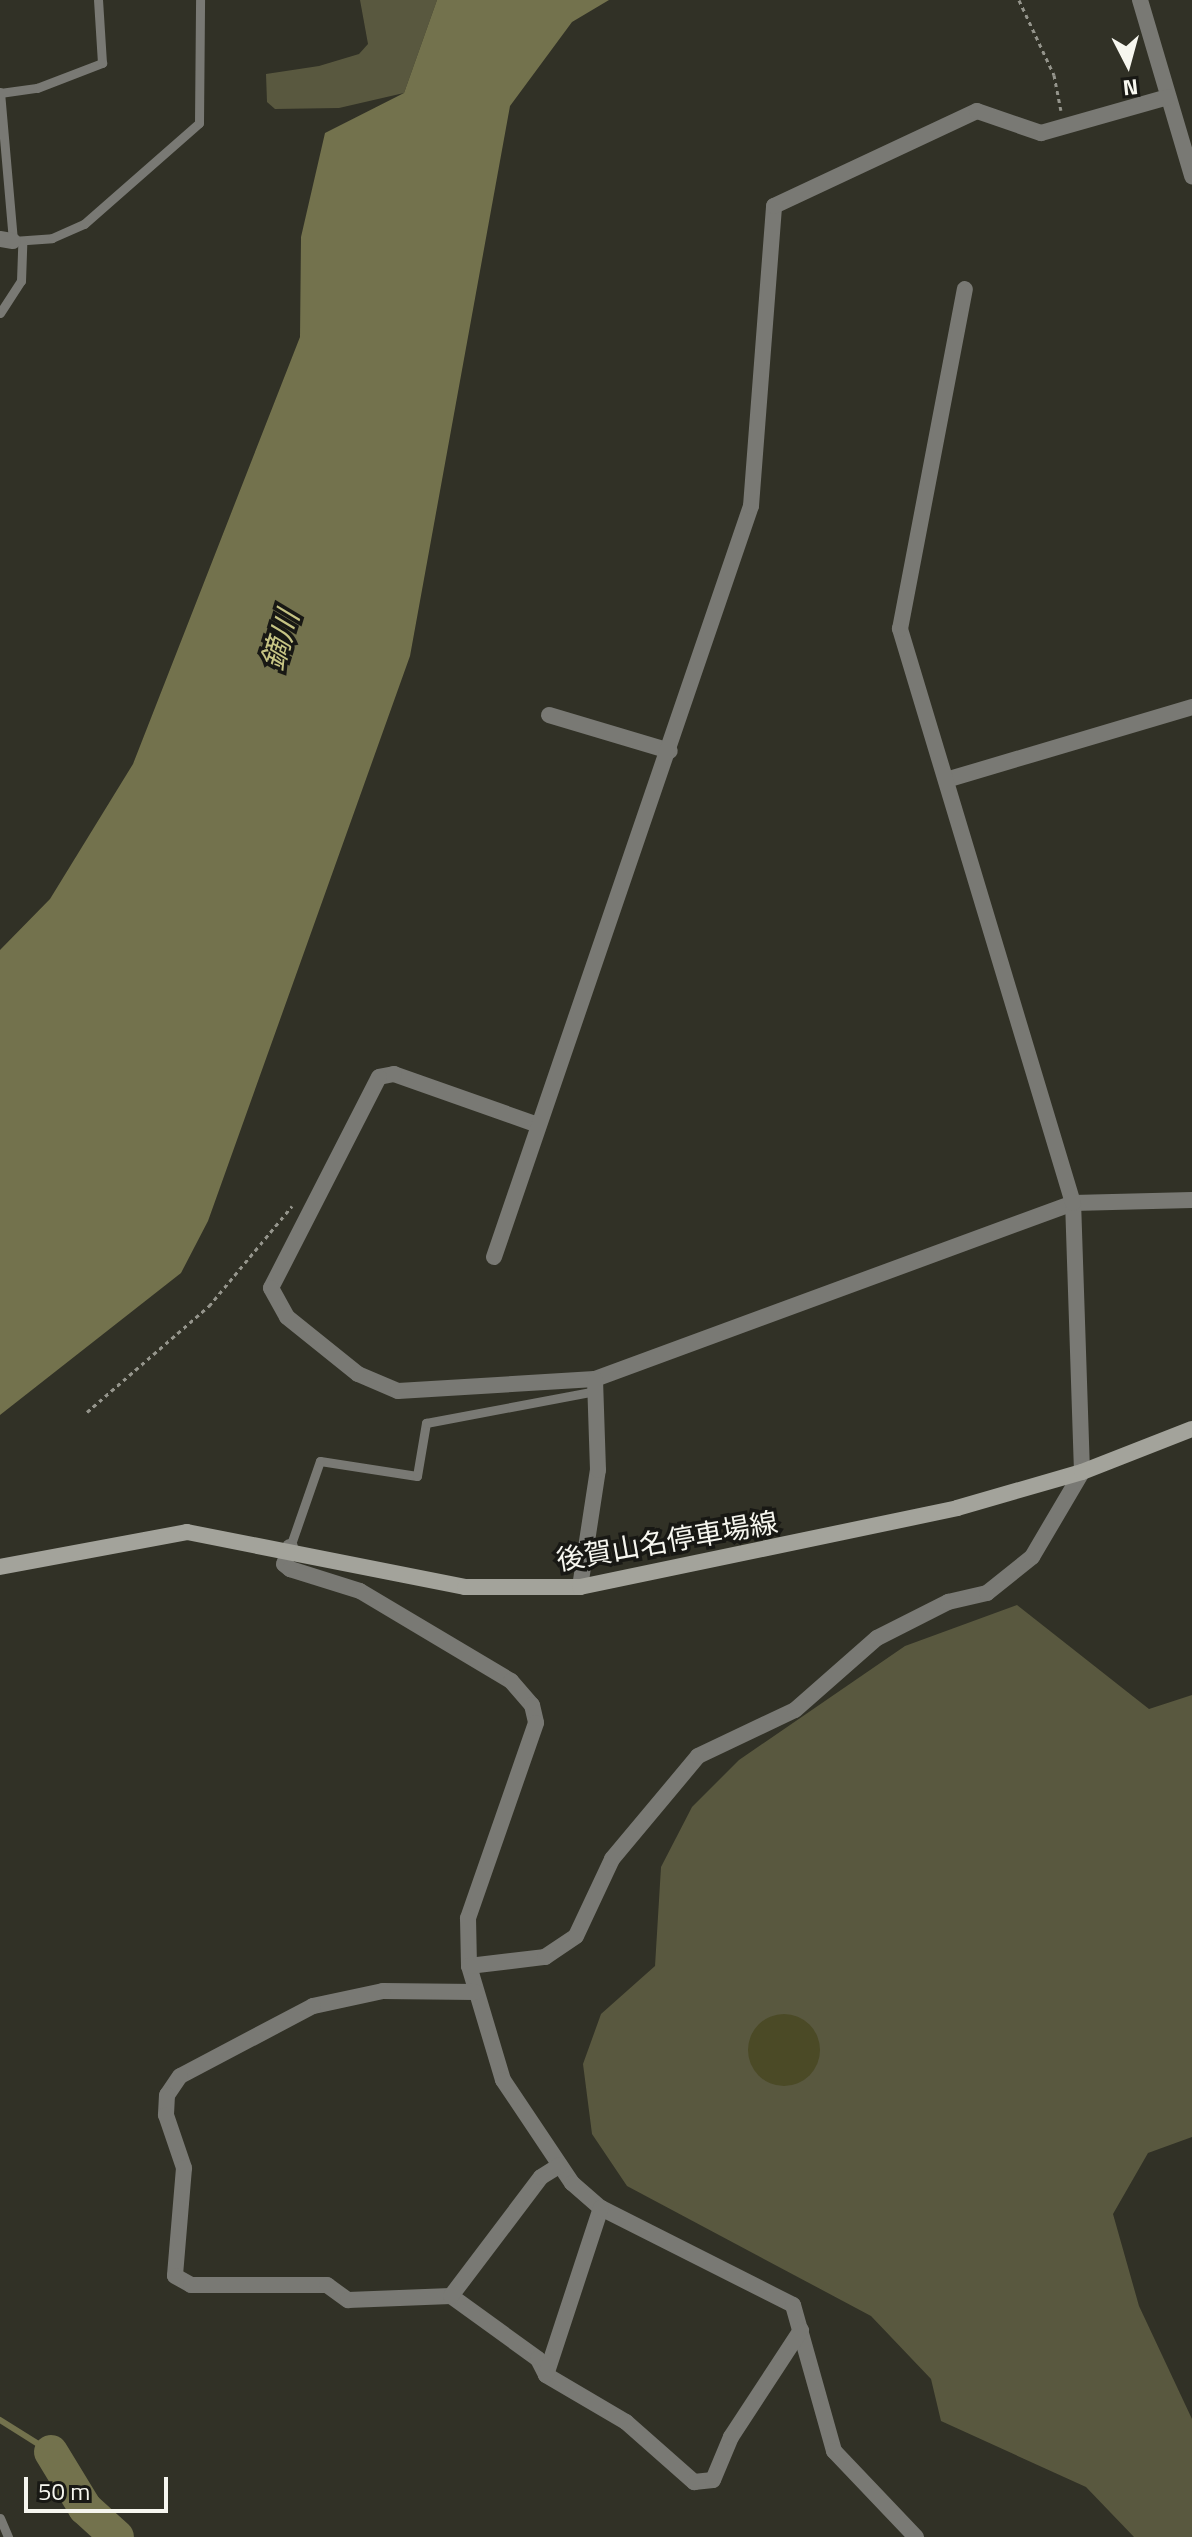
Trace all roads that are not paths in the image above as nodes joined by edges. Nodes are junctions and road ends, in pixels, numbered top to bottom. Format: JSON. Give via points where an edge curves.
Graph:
{"nodes":[{"id":1,"x":98,"y":0,"type":"edge"},
{"id":2,"x":200,"y":0,"type":"edge"},
{"id":3,"x":1140,"y":0,"type":"edge"},
{"id":4,"x":0,"y":92,"type":"edge"},
{"id":5,"x":1168,"y":97,"type":"junction"},
{"id":6,"x":1192,"y":176,"type":"edge"},
{"id":7,"x":12,"y":241,"type":"edge"},
{"id":8,"x":965,"y":289,"type":"dead end"},
{"id":9,"x":0,"y":313,"type":"edge"},
{"id":10,"x":1192,"y":707,"type":"edge"},
{"id":11,"x":549,"y":715,"type":"dead end"},
{"id":12,"x":670,"y":751,"type":"junction"},
{"id":13,"x":946,"y":780,"type":"junction"},
{"id":14,"x":538,"y":1125,"type":"junction"},
{"id":15,"x":1192,"y":1200,"type":"edge"},
{"id":16,"x":1073,"y":1203,"type":"junction"},
{"id":17,"x":494,"y":1257,"type":"dead end"},
{"id":18,"x":595,"y":1385,"type":"junction"},
{"id":19,"x":1192,"y":1429,"type":"edge"},
{"id":20,"x":1082,"y":1472,"type":"junction"},
{"id":21,"x":290,"y":1547,"type":"junction"},
{"id":22,"x":0,"y":1567,"type":"edge"},
{"id":23,"x":580,"y":1587,"type":"junction"},
{"id":24,"x":469,"y":1966,"type":"junction"},
{"id":25,"x":475,"y":1992,"type":"junction"},
{"id":26,"x":560,"y":2165,"type":"junction"},
{"id":27,"x":601,"y":2208,"type":"junction"},
{"id":28,"x":451,"y":2296,"type":"junction"},
{"id":29,"x":801,"y":2330,"type":"junction"},
{"id":30,"x":546,"y":2375,"type":"junction"},
{"id":31,"x":0,"y":2518,"type":"edge"},
{"id":32,"x":8,"y":2537,"type":"edge"},
{"id":33,"x":916,"y":2537,"type":"edge"}],
"edges":[{"from":1,"to":4,"type":"lane","via":[[102,63],[37,88]]},
{"from":2,"to":7,"type":"lane","via":[[199,123],[84,224]]},
{"from":3,"to":5,"type":"street"},
{"from":4,"to":7,"type":"lane"},
{"from":5,"to":6,"type":"street"},
{"from":5,"to":12,"type":"street","via":[[1041,133],[977,111],[774,206],[751,506]]},
{"from":7,"to":9,"type":"lane","via":[[21,281]]},
{"from":8,"to":13,"type":"street","via":[[900,629]]},
{"from":10,"to":13,"type":"street"},
{"from":11,"to":12,"type":"street"},
{"from":12,"to":14,"type":"street"},
{"from":13,"to":16,"type":"street"},
{"from":14,"to":17,"type":"street"},
{"from":14,"to":18,"type":"street","via":[[394,1074],[379,1077],[271,1288],[287,1317],[345,1365],[398,1391]]},
{"from":15,"to":16,"type":"street"},
{"from":16,"to":18,"type":"street"},
{"from":16,"to":20,"type":"street"},
{"from":18,"to":21,"type":"lane","via":[[426,1423],[417,1476],[320,1461]]},
{"from":18,"to":23,"type":"street","via":[[598,1470]]},
{"from":19,"to":20,"type":"main road","name":"後賀山名停車場線"},
{"from":20,"to":23,"type":"main road","name":"後賀山名停車場線","via":[[836,1536]]},
{"from":20,"to":24,"type":"street","via":[[1032,1557],[987,1593],[948,1602],[877,1638],[795,1710],[698,1756],[612,1859],[576,1936],[545,1957]]},
{"from":21,"to":22,"type":"main road","name":"後賀山名停車場線","via":[[169,1533]]},
{"from":21,"to":23,"type":"main road","name":"後賀山名停車場線","via":[[465,1587]]},
{"from":21,"to":24,"type":"street","via":[[284,1564],[290,1569],[360,1591],[511,1681],[532,1705],[536,1723],[468,1918]]},
{"from":24,"to":25,"type":"street"},
{"from":25,"to":26,"type":"street","via":[[503,2080]]},
{"from":25,"to":28,"type":"street","via":[[383,1991],[313,2006],[206,2056],[167,2095],[184,2168],[175,2276],[191,2285],[327,2285],[348,2300]]},
{"from":26,"to":27,"type":"street"},
{"from":26,"to":28,"type":"street","via":[[541,2177]]},
{"from":27,"to":29,"type":"street","via":[[793,2305]]},
{"from":27,"to":30,"type":"street"},
{"from":28,"to":30,"type":"street","via":[[538,2359]]},
{"from":29,"to":30,"type":"street","via":[[731,2437],[713,2480],[680,2475],[626,2422]]},
{"from":29,"to":33,"type":"street","via":[[834,2451]]},
{"from":31,"to":32,"type":"lane"}]}
